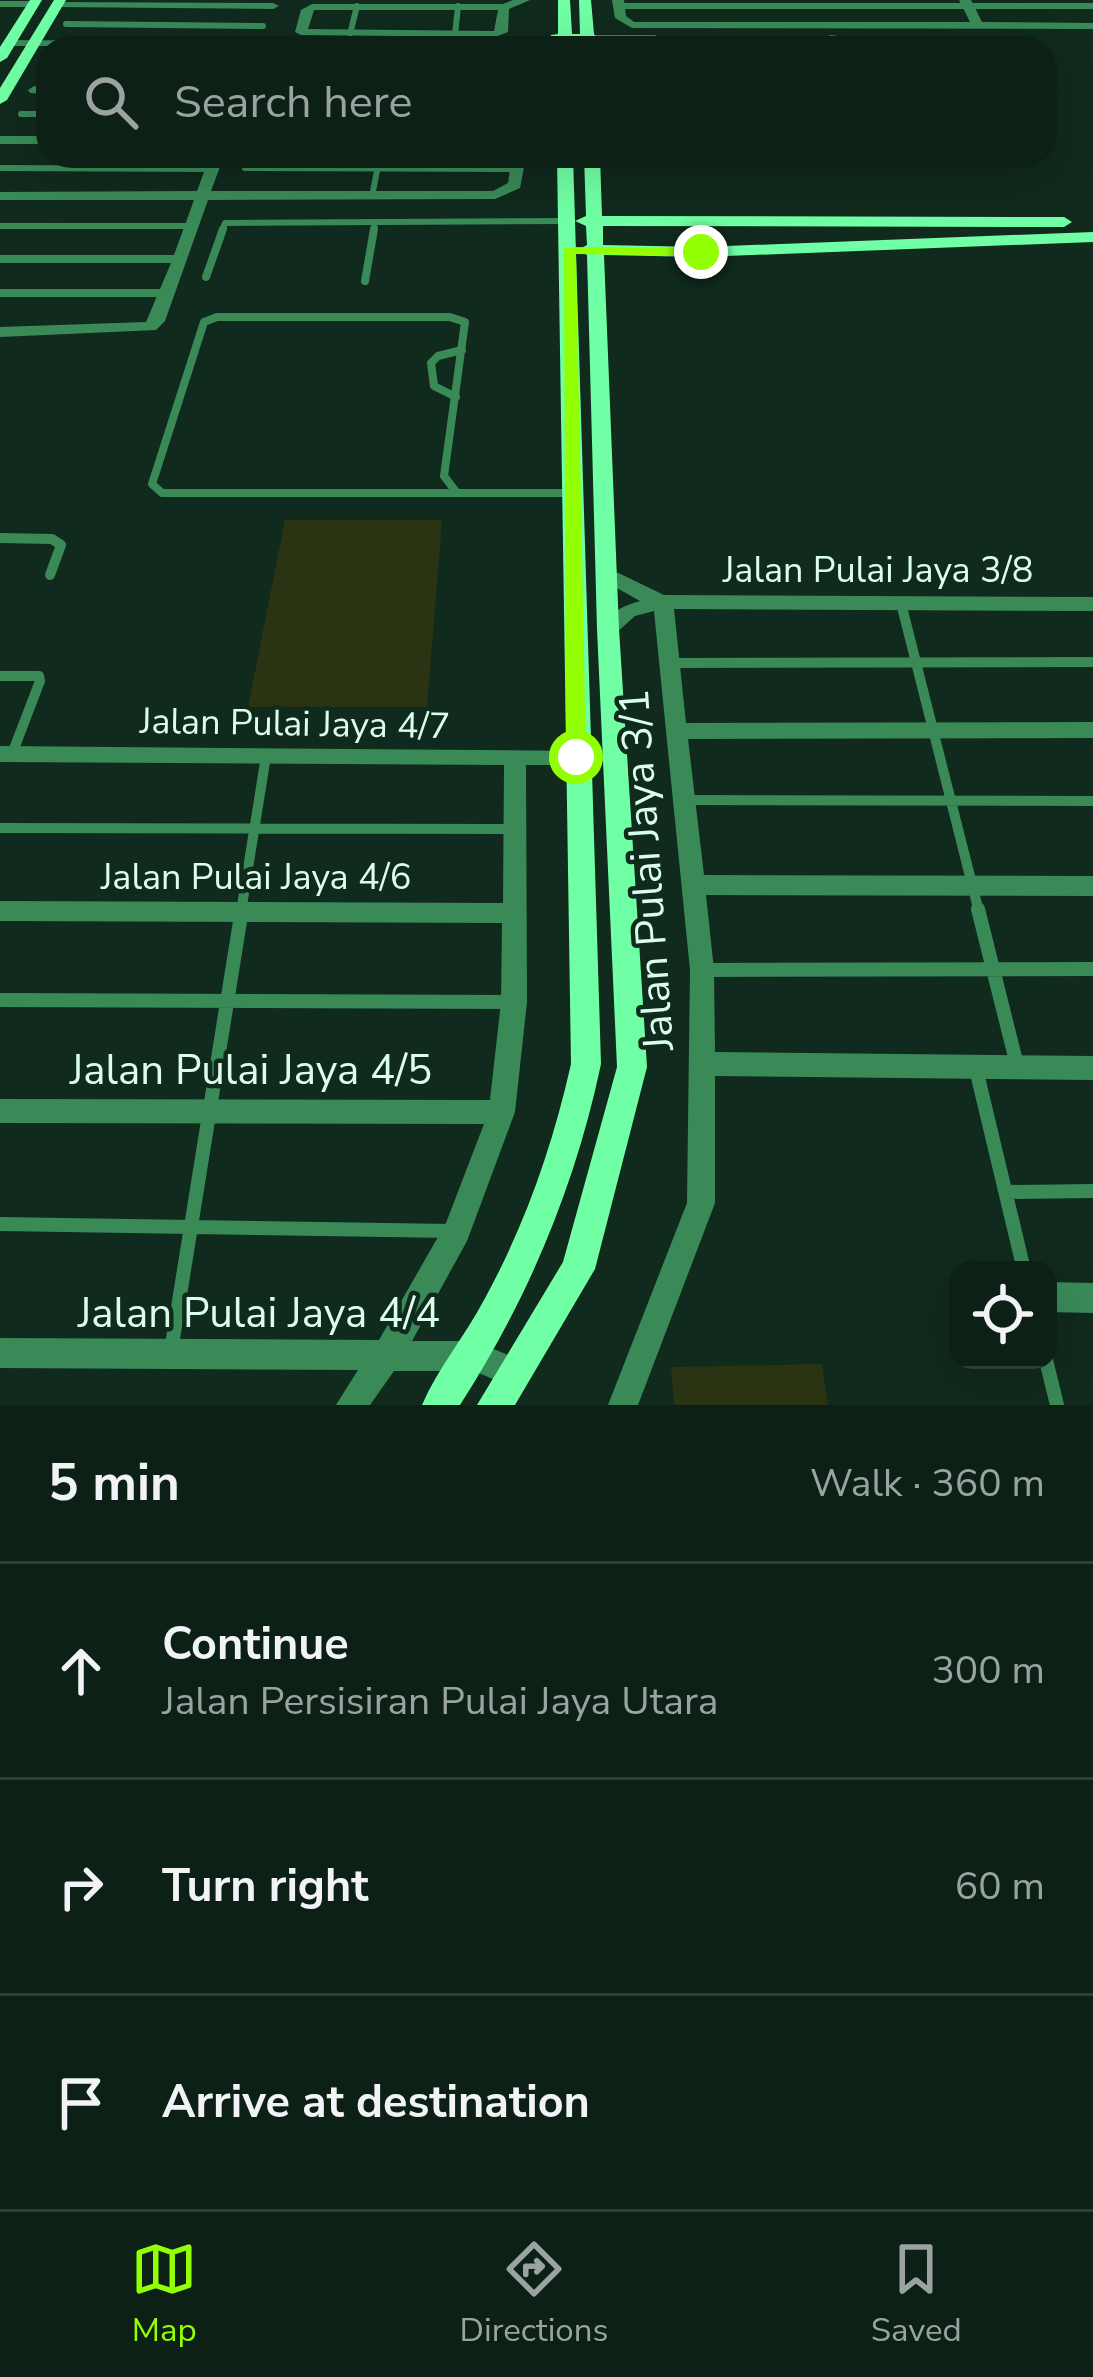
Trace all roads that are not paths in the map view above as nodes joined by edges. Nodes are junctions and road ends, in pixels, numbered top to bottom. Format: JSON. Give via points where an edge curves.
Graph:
{"nodes":[{"id":1,"x":524,"y":0,"type":"edge"},
{"id":2,"x":564,"y":0,"type":"edge"},
{"id":3,"x":585,"y":0,"type":"edge"},
{"id":4,"x":34,"y":2,"type":"edge"},
{"id":5,"x":58,"y":2,"type":"edge"},
{"id":6,"x":274,"y":3,"type":"edge"},
{"id":7,"x":408,"y":3,"type":"edge"},
{"id":8,"x":618,"y":3,"type":"edge"},
{"id":9,"x":760,"y":3,"type":"edge"},
{"id":10,"x":874,"y":3,"type":"edge"},
{"id":11,"x":966,"y":3,"type":"edge"},
{"id":12,"x":0,"y":4,"type":"edge"},
{"id":13,"x":357,"y":6,"type":"junction"},
{"id":14,"x":458,"y":6,"type":"junction"},
{"id":15,"x":1093,"y":6,"type":"edge"},
{"id":16,"x":504,"y":7,"type":"junction"},
{"id":17,"x":66,"y":24,"type":"dead end"},
{"id":18,"x":263,"y":26,"type":"junction"},
{"id":19,"x":765,"y":26,"type":"junction"},
{"id":20,"x":883,"y":26,"type":"junction"},
{"id":21,"x":978,"y":26,"type":"junction"},
{"id":22,"x":1093,"y":26,"type":"edge"},
{"id":23,"x":350,"y":34,"type":"junction"},
{"id":24,"x":404,"y":34,"type":"junction"},
{"id":25,"x":455,"y":34,"type":"junction"},
{"id":26,"x":565,"y":35,"type":"joint"},
{"id":27,"x":38,"y":36,"type":"edge"},
{"id":28,"x":260,"y":36,"type":"edge"},
{"id":29,"x":570,"y":36,"type":"edge"},
{"id":30,"x":592,"y":36,"type":"edge"},
{"id":31,"x":36,"y":39,"type":"edge"},
{"id":32,"x":9,"y":44,"type":"junction"},
{"id":33,"x":33,"y":44,"type":"junction"},
{"id":34,"x":36,"y":44,"type":"edge"},
{"id":35,"x":0,"y":58,"type":"edge"},
{"id":36,"x":0,"y":100,"type":"edge"},
{"id":37,"x":21,"y":113,"type":"dead end"},
{"id":38,"x":36,"y":114,"type":"edge"},
{"id":39,"x":0,"y":140,"type":"edge"},
{"id":40,"x":36,"y":140,"type":"edge"},
{"id":41,"x":36,"y":167,"type":"edge"},
{"id":42,"x":0,"y":168,"type":"edge"},
{"id":43,"x":212,"y":168,"type":"edge"},
{"id":44,"x":245,"y":168,"type":"dead end"},
{"id":45,"x":401,"y":168,"type":"edge"},
{"id":46,"x":517,"y":168,"type":"edge"},
{"id":47,"x":566,"y":168,"type":"edge"},
{"id":48,"x":593,"y":168,"type":"edge"},
{"id":49,"x":378,"y":169,"type":"junction"},
{"id":50,"x":595,"y":193,"type":"junction"},
{"id":51,"x":0,"y":196,"type":"edge"},
{"id":52,"x":202,"y":196,"type":"junction"},
{"id":53,"x":372,"y":196,"type":"junction"},
{"id":54,"x":569,"y":221,"type":"junction"},
{"id":55,"x":596,"y":221,"type":"junction"},
{"id":56,"x":638,"y":221,"type":"junction"},
{"id":57,"x":687,"y":221,"type":"junction"},
{"id":58,"x":1093,"y":222,"type":"edge"},
{"id":59,"x":375,"y":223,"type":"junction"},
{"id":60,"x":0,"y":226,"type":"edge"},
{"id":61,"x":190,"y":226,"type":"junction"},
{"id":62,"x":1093,"y":237,"type":"edge"},
{"id":63,"x":569,"y":250,"type":"junction"},
{"id":64,"x":596,"y":250,"type":"junction"},
{"id":65,"x":648,"y":251,"type":"junction"},
{"id":66,"x":701,"y":252,"type":"junction"},
{"id":67,"x":0,"y":259,"type":"edge"},
{"id":68,"x":176,"y":259,"type":"junction"},
{"id":69,"x":206,"y":278,"type":"dead end"},
{"id":70,"x":365,"y":281,"type":"dead end"},
{"id":71,"x":0,"y":292,"type":"edge"},
{"id":72,"x":165,"y":293,"type":"junction"},
{"id":73,"x":598,"y":298,"type":"junction"},
{"id":74,"x":0,"y":332,"type":"edge"},
{"id":75,"x":462,"y":350,"type":"junction"},
{"id":76,"x":456,"y":398,"type":"junction"},
{"id":77,"x":457,"y":493,"type":"junction"},
{"id":78,"x":572,"y":493,"type":"junction"},
{"id":79,"x":0,"y":538,"type":"edge"},
{"id":80,"x":606,"y":572,"type":"junction"},
{"id":81,"x":50,"y":575,"type":"dead end"},
{"id":82,"x":663,"y":602,"type":"junction"},
{"id":83,"x":901,"y":603,"type":"junction"},
{"id":84,"x":1093,"y":604,"type":"edge"},
{"id":85,"x":608,"y":629,"type":"junction"},
{"id":86,"x":915,"y":662,"type":"junction"},
{"id":87,"x":1093,"y":662,"type":"edge"},
{"id":88,"x":670,"y":663,"type":"junction"},
{"id":89,"x":0,"y":676,"type":"edge"},
{"id":90,"x":931,"y":729,"type":"junction"},
{"id":91,"x":1093,"y":730,"type":"edge"},
{"id":92,"x":678,"y":731,"type":"junction"},
{"id":93,"x":3,"y":754,"type":"edge"},
{"id":94,"x":266,"y":757,"type":"junction"},
{"id":95,"x":576,"y":757,"type":"junction"},
{"id":96,"x":515,"y":759,"type":"junction"},
{"id":97,"x":685,"y":800,"type":"junction"},
{"id":98,"x":947,"y":800,"type":"junction"},
{"id":99,"x":1093,"y":801,"type":"edge"},
{"id":100,"x":0,"y":828,"type":"edge"},
{"id":101,"x":253,"y":829,"type":"junction"},
{"id":102,"x":515,"y":829,"type":"junction"},
{"id":103,"x":697,"y":885,"type":"junction"},
{"id":104,"x":971,"y":886,"type":"junction"},
{"id":105,"x":1093,"y":886,"type":"edge"},
{"id":106,"x":0,"y":911,"type":"edge"},
{"id":107,"x":244,"y":914,"type":"junction"},
{"id":108,"x":511,"y":914,"type":"junction"},
{"id":109,"x":993,"y":969,"type":"junction"},
{"id":110,"x":1093,"y":969,"type":"edge"},
{"id":111,"x":702,"y":970,"type":"junction"},
{"id":112,"x":0,"y":1000,"type":"edge"},
{"id":113,"x":230,"y":1002,"type":"junction"},
{"id":114,"x":514,"y":1002,"type":"junction"},
{"id":115,"x":702,"y":1064,"type":"junction"},
{"id":116,"x":976,"y":1068,"type":"junction"},
{"id":117,"x":1018,"y":1068,"type":"junction"},
{"id":118,"x":1093,"y":1068,"type":"edge"},
{"id":119,"x":0,"y":1111,"type":"edge"},
{"id":120,"x":502,"y":1112,"type":"junction"},
{"id":121,"x":210,"y":1113,"type":"junction"},
{"id":122,"x":1093,"y":1191,"type":"edge"},
{"id":123,"x":1006,"y":1192,"type":"junction"},
{"id":124,"x":0,"y":1224,"type":"edge"},
{"id":125,"x":188,"y":1225,"type":"junction"},
{"id":126,"x":457,"y":1231,"type":"junction"},
{"id":127,"x":1022,"y":1261,"type":"edge"},
{"id":128,"x":1057,"y":1298,"type":"edge"},
{"id":129,"x":1093,"y":1298,"type":"edge"},
{"id":130,"x":0,"y":1353,"type":"edge"},
{"id":131,"x":170,"y":1354,"type":"junction"},
{"id":132,"x":388,"y":1354,"type":"junction"},
{"id":133,"x":474,"y":1356,"type":"junction"},
{"id":134,"x":1048,"y":1369,"type":"edge"},
{"id":135,"x":514,"y":1373,"type":"junction"},
{"id":136,"x":351,"y":1405,"type":"edge"},
{"id":137,"x":440,"y":1405,"type":"edge"},
{"id":138,"x":495,"y":1405,"type":"edge"},
{"id":139,"x":622,"y":1405,"type":"edge"},
{"id":140,"x":1057,"y":1405,"type":"edge"}],
"edges":[{"from":1,"to":16,"type":"street"},
{"from":2,"to":26,"type":"main road"},
{"from":3,"to":30,"type":"main road"},
{"from":4,"to":12,"type":"street"},
{"from":4,"to":32,"type":"main road"},
{"from":5,"to":6,"type":"street"},
{"from":5,"to":27,"type":"main road"},
{"from":6,"to":18,"type":"street"},
{"from":7,"to":13,"type":"street"},
{"from":7,"to":14,"type":"street"},
{"from":7,"to":24,"type":"street"},
{"from":8,"to":9,"type":"lane"},
{"from":8,"to":19,"type":"street","via":[[632,26]]},
{"from":9,"to":10,"type":"lane"},
{"from":9,"to":19,"type":"lane"},
{"from":10,"to":11,"type":"lane"},
{"from":10,"to":20,"type":"lane"},
{"from":11,"to":15,"type":"lane"},
{"from":11,"to":21,"type":"street"},
{"from":13,"to":23,"type":"lane"},
{"from":13,"to":23,"type":"street","via":[[307,10],[303,34]]},
{"from":14,"to":16,"type":"street"},
{"from":14,"to":25,"type":"lane"},
{"from":16,"to":25,"type":"street","via":[[499,34]]},
{"from":17,"to":18,"type":"lane"},
{"from":18,"to":28,"type":"street"},
{"from":19,"to":20,"type":"street"},
{"from":20,"to":21,"type":"street"},
{"from":21,"to":22,"type":"street"},
{"from":23,"to":24,"type":"street"},
{"from":24,"to":25,"type":"street"},
{"from":26,"to":29,"type":"main road"},
{"from":31,"to":33,"type":"main road"},
{"from":32,"to":33,"type":"street"},
{"from":32,"to":35,"type":"main road"},
{"from":33,"to":34,"type":"street"},
{"from":33,"to":36,"type":"main road"},
{"from":37,"to":38,"type":"lane"},
{"from":39,"to":40,"type":"street"},
{"from":41,"to":42,"type":"lane"},
{"from":43,"to":52,"type":"street"},
{"from":44,"to":49,"type":"lane"},
{"from":45,"to":49,"type":"lane"},
{"from":46,"to":53,"type":"street","via":[[511,189],[494,195]]},
{"from":47,"to":54,"type":"main road"},
{"from":48,"to":50,"type":"main road"},
{"from":49,"to":53,"type":"lane"},
{"from":50,"to":55,"type":"main road"},
{"from":50,"to":56,"type":"main road"},
{"from":51,"to":52,"type":"street"},
{"from":52,"to":53,"type":"street"},
{"from":52,"to":61,"type":"street"},
{"from":54,"to":55,"type":"main road"},
{"from":54,"to":59,"type":"lane"},
{"from":54,"to":63,"type":"main road"},
{"from":55,"to":56,"type":"main road"},
{"from":55,"to":64,"type":"main road"},
{"from":56,"to":57,"type":"main road"},
{"from":57,"to":58,"type":"main road"},
{"from":57,"to":66,"type":"main road","via":[[671,236]]},
{"from":59,"to":69,"type":"lane","via":[[225,223]]},
{"from":59,"to":70,"type":"lane"},
{"from":60,"to":61,"type":"lane"},
{"from":61,"to":68,"type":"street"},
{"from":62,"to":66,"type":"main road"},
{"from":63,"to":64,"type":"main road"},
{"from":63,"to":78,"type":"main road"},
{"from":64,"to":65,"type":"main road"},
{"from":64,"to":73,"type":"main road"},
{"from":65,"to":66,"type":"main road"},
{"from":65,"to":73,"type":"main road","via":[[620,265]]},
{"from":67,"to":68,"type":"street"},
{"from":68,"to":72,"type":"street"},
{"from":71,"to":72,"type":"lane"},
{"from":72,"to":74,"type":"street","via":[[157,321],[136,331]]},
{"from":73,"to":80,"type":"main road"},
{"from":75,"to":76,"type":"lane"},
{"from":75,"to":76,"type":"lane","via":[[431,363],[434,386]]},
{"from":75,"to":77,"type":"lane","via":[[465,322],[450,316],[217,316],[204,322],[152,484],[161,493]]},
{"from":76,"to":77,"type":"lane","via":[[444,476]]},
{"from":77,"to":78,"type":"lane"},
{"from":78,"to":95,"type":"main road"},
{"from":79,"to":81,"type":"lane","via":[[61,545]]},
{"from":80,"to":82,"type":"street"},
{"from":80,"to":85,"type":"main road"},
{"from":82,"to":83,"type":"street","name":"Jalan Pulai Jaya 3/8"},
{"from":82,"to":85,"type":"street","via":[[628,611]]},
{"from":82,"to":88,"type":"street","name":"Jalan Pulai Jaya 3/1"},
{"from":83,"to":84,"type":"street","name":"Jalan Pulai Jaya 3/8"},
{"from":83,"to":86,"type":"lane"},
{"from":85,"to":135,"type":"main road","via":[[632,1066],[578,1269]]},
{"from":86,"to":87,"type":"lane"},
{"from":86,"to":88,"type":"lane"},
{"from":86,"to":90,"type":"lane"},
{"from":88,"to":92,"type":"street","name":"Jalan Pulai Jaya 3/1"},
{"from":89,"to":93,"type":"lane","via":[[40,681]]},
{"from":90,"to":91,"type":"street"},
{"from":90,"to":92,"type":"street"},
{"from":90,"to":98,"type":"lane"},
{"from":92,"to":97,"type":"street","name":"Jalan Pulai Jaya 3/1"},
{"from":93,"to":94,"type":"street","name":"Jalan Pulai Jaya 4/7"},
{"from":94,"to":96,"type":"street","name":"Jalan Pulai Jaya 4/7"},
{"from":94,"to":101,"type":"lane"},
{"from":95,"to":96,"type":"street","name":"Jalan Pulai Jaya 4/7"},
{"from":95,"to":133,"type":"main road","via":[[586,1064],[572,1137],[529,1253]]},
{"from":96,"to":102,"type":"street"},
{"from":97,"to":98,"type":"lane"},
{"from":97,"to":103,"type":"street","name":"Jalan Pulai Jaya 3/1"},
{"from":98,"to":99,"type":"lane"},
{"from":98,"to":104,"type":"lane"},
{"from":100,"to":101,"type":"lane"},
{"from":101,"to":102,"type":"lane"},
{"from":101,"to":107,"type":"lane"},
{"from":102,"to":108,"type":"street"},
{"from":103,"to":104,"type":"street"},
{"from":103,"to":111,"type":"street","name":"Jalan Pulai Jaya 3/1"},
{"from":104,"to":105,"type":"street"},
{"from":104,"to":109,"type":"lane"},
{"from":106,"to":107,"type":"street","name":"Jalan Pulai Jaya 4/6"},
{"from":107,"to":108,"type":"street","name":"Jalan Pulai Jaya 4/6"},
{"from":107,"to":113,"type":"lane"},
{"from":108,"to":114,"type":"street"},
{"from":109,"to":110,"type":"lane"},
{"from":109,"to":111,"type":"lane"},
{"from":109,"to":117,"type":"lane"},
{"from":111,"to":115,"type":"street","name":"Jalan Pulai Jaya 3/1"},
{"from":112,"to":113,"type":"lane"},
{"from":113,"to":114,"type":"lane"},
{"from":113,"to":121,"type":"lane"},
{"from":114,"to":120,"type":"street"},
{"from":115,"to":116,"type":"street"},
{"from":115,"to":139,"type":"street","name":"Jalan Pulai Jaya 3/1","via":[[700,1203]]},
{"from":116,"to":117,"type":"street"},
{"from":116,"to":123,"type":"lane"},
{"from":117,"to":118,"type":"street"},
{"from":119,"to":121,"type":"street","name":"Jalan Pulai Jaya 4/5"},
{"from":120,"to":121,"type":"street","name":"Jalan Pulai Jaya 4/5"},
{"from":120,"to":126,"type":"street"},
{"from":121,"to":125,"type":"lane"},
{"from":122,"to":123,"type":"lane"},
{"from":123,"to":127,"type":"lane"},
{"from":124,"to":125,"type":"lane"},
{"from":125,"to":126,"type":"lane"},
{"from":125,"to":131,"type":"lane"},
{"from":126,"to":132,"type":"street"},
{"from":128,"to":129,"type":"street"},
{"from":130,"to":131,"type":"street","name":"Jalan Pulai Jaya 4/4"},
{"from":131,"to":132,"type":"street","name":"Jalan Pulai Jaya 4/4"},
{"from":132,"to":133,"type":"street","name":"Jalan Pulai Jaya 4/4"},
{"from":132,"to":136,"type":"street"},
{"from":133,"to":135,"type":"street","name":"Jalan Pulai Jaya 4/4"},
{"from":133,"to":137,"type":"main road"},
{"from":134,"to":140,"type":"lane"},
{"from":135,"to":138,"type":"main road"}]}
